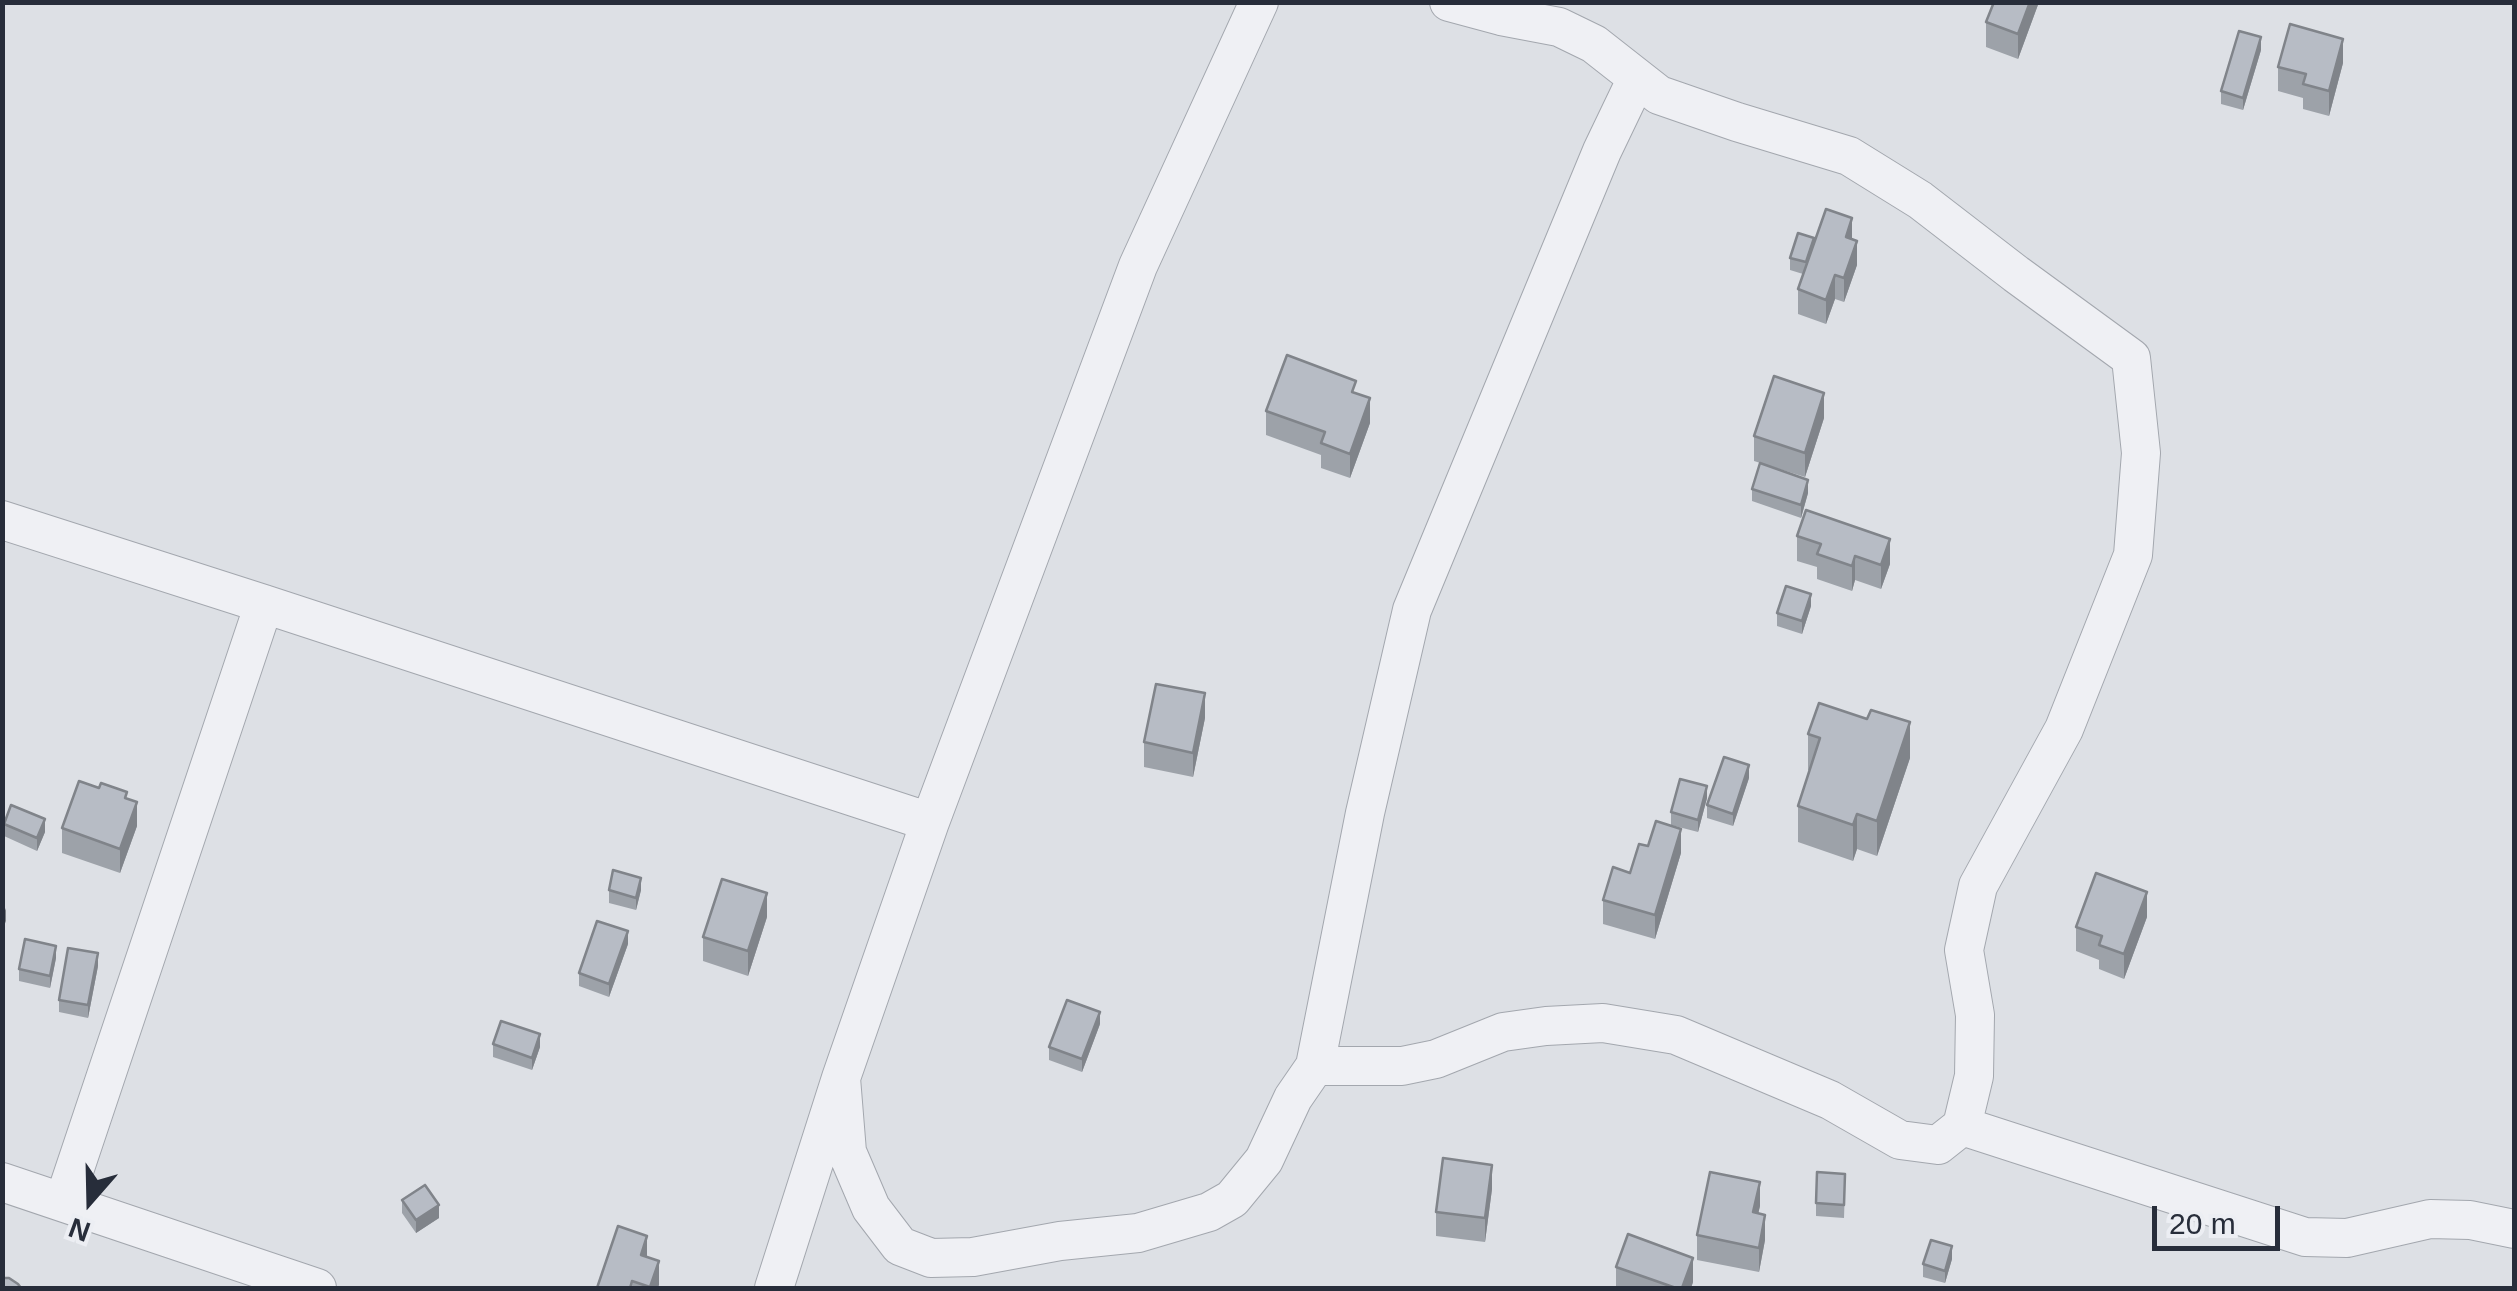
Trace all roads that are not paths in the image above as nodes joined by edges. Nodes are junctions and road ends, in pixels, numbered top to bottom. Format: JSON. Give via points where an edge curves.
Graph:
{"nodes":[{"id":1,"x":1259,"y":2,"type":"edge"},
{"id":2,"x":1449,"y":2,"type":"edge"},
{"id":3,"x":1636,"y":78,"type":"junction"},
{"id":4,"x":2,"y":520,"type":"edge"},
{"id":5,"x":264,"y":604,"type":"junction"},
{"id":6,"x":930,"y":822,"type":"junction"},
{"id":7,"x":1314,"y":1066,"type":"junction"},
{"id":8,"x":840,"y":1078,"type":"junction"},
{"id":9,"x":1962,"y":1126,"type":"junction"},
{"id":10,"x":2,"y":1182,"type":"edge"},
{"id":11,"x":64,"y":1201,"type":"junction"},
{"id":12,"x":2514,"y":1229,"type":"edge"},
{"id":13,"x":317,"y":1288,"type":"edge"},
{"id":14,"x":774,"y":1288,"type":"edge"}],
"edges":[{"from":1,"to":6,"type":"street","via":[[1138,266]]},
{"from":2,"to":3,"type":"street","via":[[1559,28],[1594,44]]},
{"from":3,"to":7,"type":"street","via":[[1412,610]]},
{"from":3,"to":9,"type":"street","via":[[1696,109],[1849,156],[1920,200],[2132,358],[2141,453],[2133,555],[2064,728],[1978,886],[1964,950],[1975,1014],[1974,1076]]},
{"from":4,"to":5,"type":"street"},
{"from":5,"to":6,"type":"street"},
{"from":5,"to":11,"type":"street"},
{"from":6,"to":8,"type":"street"},
{"from":7,"to":8,"type":"street","via":[[1264,1160],[1232,1199],[1210,1212],[1138,1233],[945,1258],[900,1246],[871,1208],[847,1152]]},
{"from":7,"to":9,"type":"street","via":[[1402,1066],[1503,1032],[1603,1023],[1676,1035],[1830,1100],[1900,1140],[1938,1145]]},
{"from":8,"to":14,"type":"street"},
{"from":9,"to":12,"type":"street","via":[[2305,1237],[2347,1238],[2430,1218]]},
{"from":10,"to":11,"type":"street"},
{"from":11,"to":13,"type":"street"}]}
